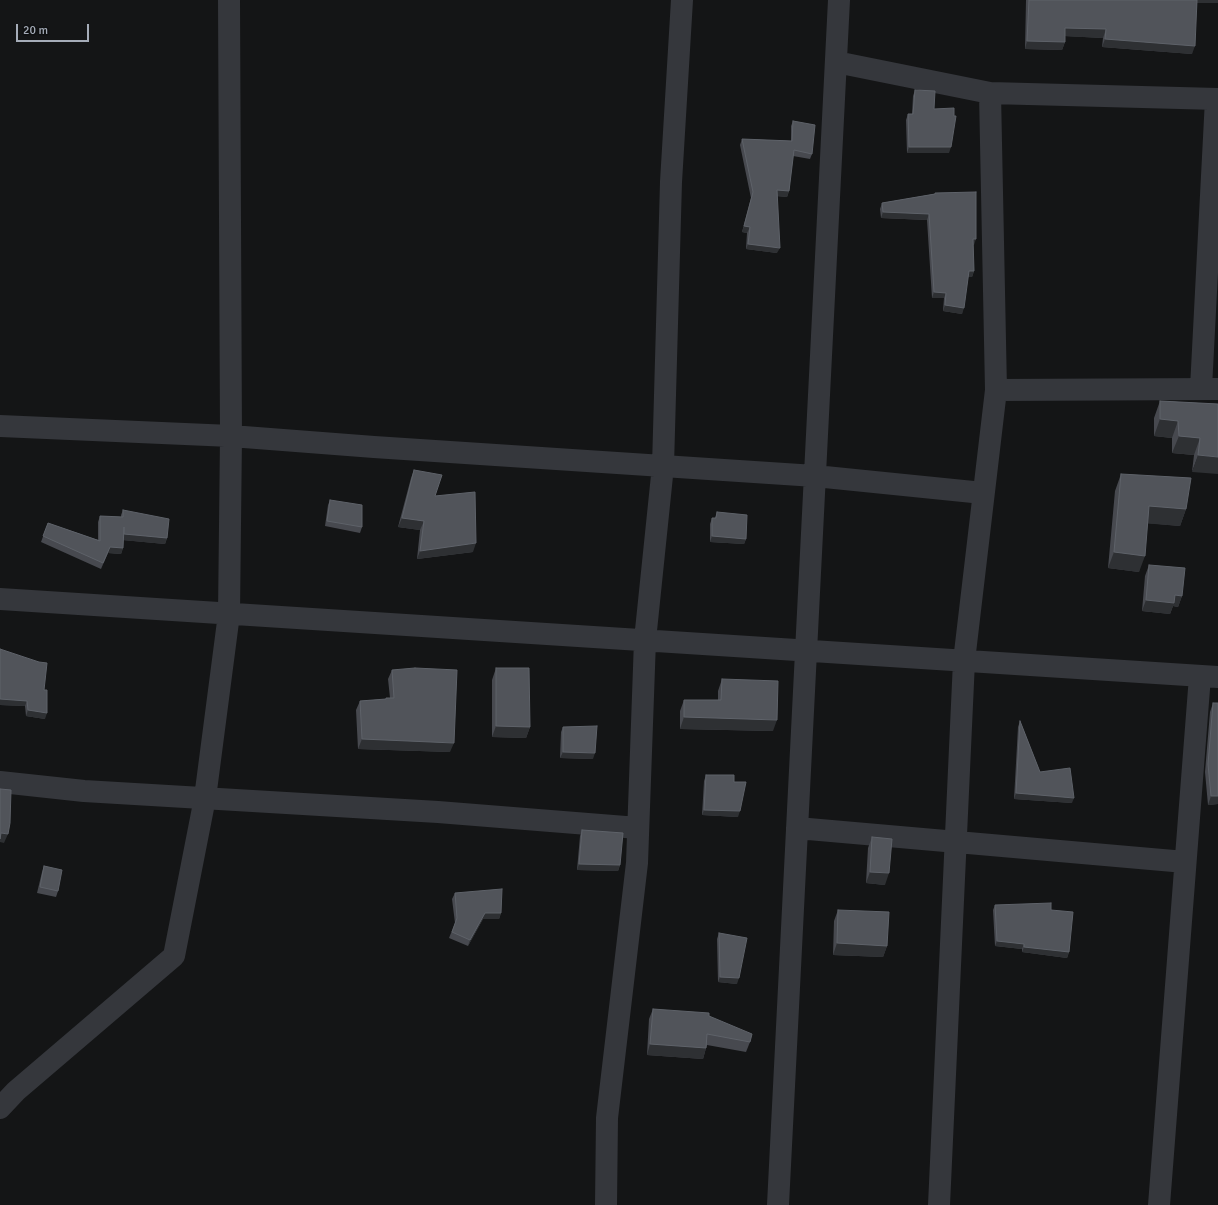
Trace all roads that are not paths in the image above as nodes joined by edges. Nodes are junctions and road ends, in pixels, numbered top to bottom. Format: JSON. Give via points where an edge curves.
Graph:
{"nodes":[{"id":1,"x":229,"y":0,"type":"edge"},
{"id":2,"x":682,"y":0,"type":"edge"},
{"id":3,"x":839,"y":0,"type":"edge"},
{"id":4,"x":836,"y":62,"type":"junction"},
{"id":5,"x":990,"y":93,"type":"junction"},
{"id":6,"x":1217,"y":99,"type":"edge"},
{"id":7,"x":1214,"y":238,"type":"edge"},
{"id":8,"x":1210,"y":388,"type":"edge"},
{"id":9,"x":996,"y":390,"type":"junction"},
{"id":10,"x":0,"y":426,"type":"edge"},
{"id":11,"x":231,"y":436,"type":"junction"},
{"id":12,"x":663,"y":466,"type":"junction"},
{"id":13,"x":815,"y":476,"type":"junction"},
{"id":14,"x":983,"y":493,"type":"junction"},
{"id":15,"x":0,"y":599,"type":"edge"},
{"id":16,"x":229,"y":614,"type":"junction"},
{"id":17,"x":646,"y":640,"type":"junction"},
{"id":18,"x":806,"y":650,"type":"junction"},
{"id":19,"x":964,"y":661,"type":"junction"},
{"id":20,"x":1209,"y":676,"type":"edge"},
{"id":21,"x":0,"y":782,"type":"edge"},
{"id":22,"x":205,"y":798,"type":"junction"},
{"id":23,"x":638,"y":828,"type":"junction"},
{"id":24,"x":797,"y":828,"type":"junction"},
{"id":25,"x":956,"y":842,"type":"junction"},
{"id":26,"x":1185,"y":862,"type":"junction"},
{"id":27,"x":0,"y":1108,"type":"edge"},
{"id":28,"x":606,"y":1205,"type":"edge"},
{"id":29,"x":778,"y":1205,"type":"edge"},
{"id":30,"x":939,"y":1205,"type":"edge"},
{"id":31,"x":1159,"y":1205,"type":"edge"}],
"edges":[{"from":1,"to":11,"type":"street"},
{"from":2,"to":12,"type":"street","via":[[671,182]]},
{"from":3,"to":4,"type":"street"},
{"from":4,"to":5,"type":"street"},
{"from":4,"to":13,"type":"street"},
{"from":5,"to":6,"type":"street"},
{"from":5,"to":9,"type":"street"},
{"from":6,"to":7,"type":"street"},
{"from":7,"to":8,"type":"street"},
{"from":8,"to":9,"type":"street"},
{"from":9,"to":14,"type":"street"},
{"from":10,"to":11,"type":"street"},
{"from":11,"to":12,"type":"street","via":[[374,448]]},
{"from":11,"to":16,"type":"street"},
{"from":12,"to":13,"type":"street"},
{"from":12,"to":17,"type":"street"},
{"from":13,"to":14,"type":"street"},
{"from":13,"to":18,"type":"street"},
{"from":14,"to":19,"type":"street"},
{"from":15,"to":16,"type":"street"},
{"from":16,"to":17,"type":"street"},
{"from":16,"to":22,"type":"street"},
{"from":17,"to":18,"type":"street"},
{"from":17,"to":23,"type":"street"},
{"from":18,"to":19,"type":"street"},
{"from":18,"to":24,"type":"street"},
{"from":19,"to":20,"type":"street"},
{"from":19,"to":25,"type":"street"},
{"from":20,"to":26,"type":"street"},
{"from":21,"to":22,"type":"street","via":[[84,791]]},
{"from":22,"to":23,"type":"street","via":[[438,812]]},
{"from":22,"to":27,"type":"street","via":[[174,956],[16,1091]]},
{"from":23,"to":28,"type":"street","via":[[637,863],[607,1118]]},
{"from":24,"to":25,"type":"street"},
{"from":24,"to":29,"type":"street"},
{"from":25,"to":26,"type":"street"},
{"from":25,"to":30,"type":"street"},
{"from":26,"to":31,"type":"street"}]}
